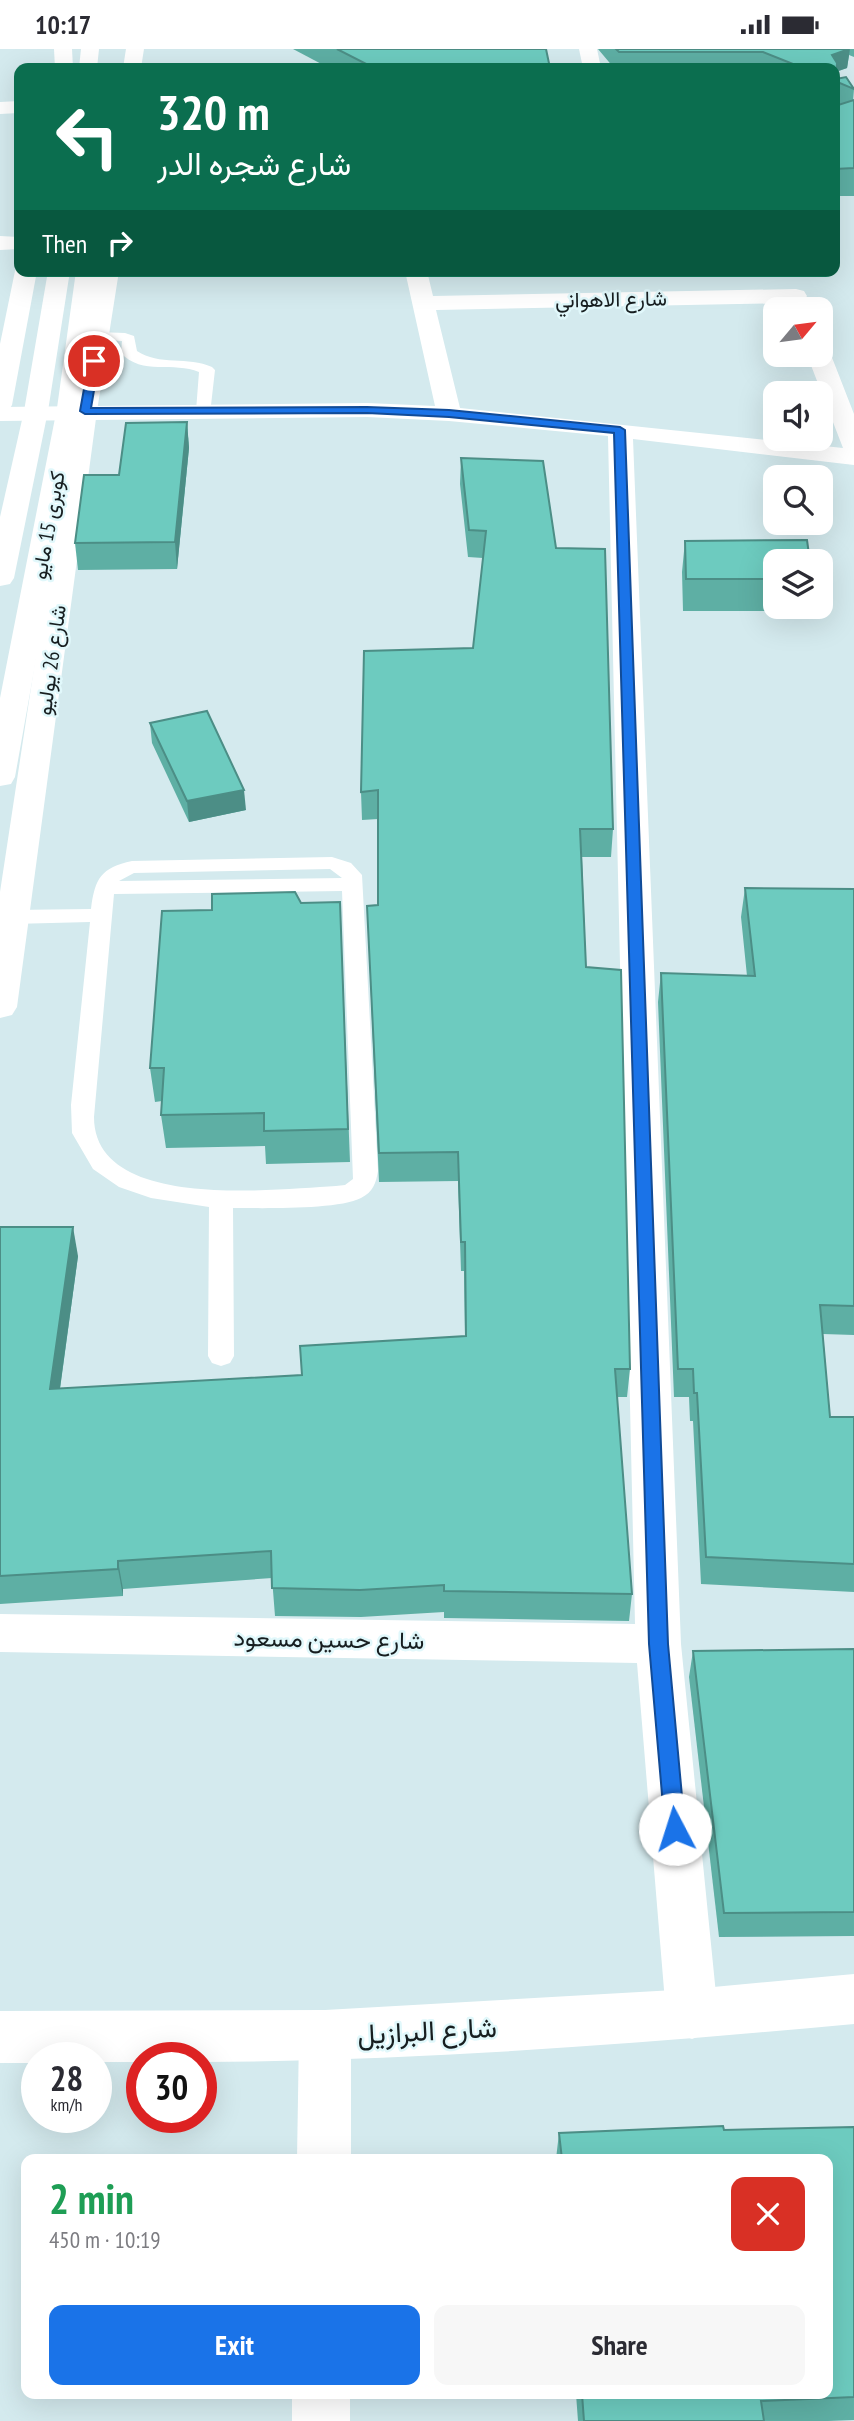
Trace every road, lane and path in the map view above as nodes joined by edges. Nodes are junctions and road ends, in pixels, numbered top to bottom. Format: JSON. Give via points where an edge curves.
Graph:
{"nodes":[{"id":1,"x":25,"y":277,"type":"edge"},
{"id":2,"x":58,"y":277,"type":"edge"},
{"id":3,"x":86,"y":277,"type":"edge"},
{"id":4,"x":107,"y":277,"type":"edge"},
{"id":5,"x":418,"y":277,"type":"edge"},
{"id":6,"x":792,"y":277,"type":"edge"},
{"id":7,"x":797,"y":297,"type":"edge"},
{"id":8,"x":425,"y":303,"type":"junction"},
{"id":9,"x":763,"y":303,"type":"edge"},
{"id":10,"x":98,"y":336,"type":"junction"},
{"id":11,"x":824,"y":367,"type":"edge"},
{"id":12,"x":0,"y":405,"type":"edge"},
{"id":13,"x":85,"y":411,"type":"junction"},
{"id":14,"x":204,"y":411,"type":"junction"},
{"id":15,"x":0,"y":414,"type":"edge"},
{"id":16,"x":449,"y":414,"type":"junction"},
{"id":17,"x":620,"y":430,"type":"junction"},
{"id":18,"x":854,"y":446,"type":"edge"},
{"id":19,"x":854,"y":457,"type":"edge"},
{"id":20,"x":0,"y":578,"type":"edge"},
{"id":21,"x":0,"y":777,"type":"edge"},
{"id":22,"x":102,"y":915,"type":"junction"},
{"id":23,"x":12,"y":917,"type":"junction"},
{"id":24,"x":0,"y":1007,"type":"edge"},
{"id":25,"x":221,"y":1198,"type":"junction"},
{"id":26,"x":221,"y":1356,"type":"dead end"},
{"id":27,"x":0,"y":1633,"type":"edge"},
{"id":28,"x":658,"y":1644,"type":"junction"},
{"id":29,"x":854,"y":1999,"type":"edge"},
{"id":30,"x":692,"y":2014,"type":"junction"},
{"id":31,"x":325,"y":2036,"type":"junction"},
{"id":32,"x":0,"y":2037,"type":"edge"},
{"id":33,"x":324,"y":2154,"type":"edge"},
{"id":34,"x":321,"y":2399,"type":"edge"},
{"id":35,"x":321,"y":2421,"type":"edge"}],
"edges":[{"from":1,"to":12,"type":"main road"},
{"from":2,"to":20,"type":"main road","name":"كوبرى 15 مايو","via":[[36,411]]},
{"from":3,"to":21,"type":"main road","name":"كوبرى 15 مايو","via":[[69,408]]},
{"from":4,"to":10,"type":"main road","name":"شارع 26 يوليو"},
{"from":5,"to":8,"type":"main road"},
{"from":6,"to":7,"type":"main road"},
{"from":8,"to":9,"type":"main road","name":"شارع الاهواني"},
{"from":8,"to":16,"type":"main road"},
{"from":10,"to":13,"type":"main road","name":"شارع 26 يوليو"},
{"from":10,"to":14,"type":"lane","via":[[129,339],[129,353],[149,363],[207,370]]},
{"from":11,"to":18,"type":"main road"},
{"from":13,"to":14,"type":"main road"},
{"from":13,"to":15,"type":"main road"},
{"from":13,"to":23,"type":"main road","name":"شارع 26 يوليو"},
{"from":14,"to":16,"type":"main road"},
{"from":16,"to":17,"type":"main road"},
{"from":17,"to":19,"type":"main road"},
{"from":17,"to":28,"type":"main road"},
{"from":22,"to":23,"type":"lane"},
{"from":22,"to":25,"type":"lane","via":[[83,1105],[84,1136],[101,1164],[132,1185],[174,1197]]},
{"from":22,"to":25,"type":"lane","via":[[108,879],[132,867],[332,863],[352,875],[364,1183],[352,1192],[336,1195]]},
{"from":23,"to":24,"type":"main road","name":"شارع 26 يوليو"},
{"from":25,"to":26,"type":"lane"},
{"from":27,"to":28,"type":"main road","name":"شارع حسين مسعود"},
{"from":28,"to":30,"type":"main road"},
{"from":29,"to":30,"type":"main road","name":"شارع البرازيل"},
{"from":30,"to":31,"type":"main road","name":"شارع البرازيل"},
{"from":31,"to":32,"type":"main road","name":"شارع البرازيل"},
{"from":31,"to":33,"type":"main road"},
{"from":34,"to":35,"type":"main road"}]}
